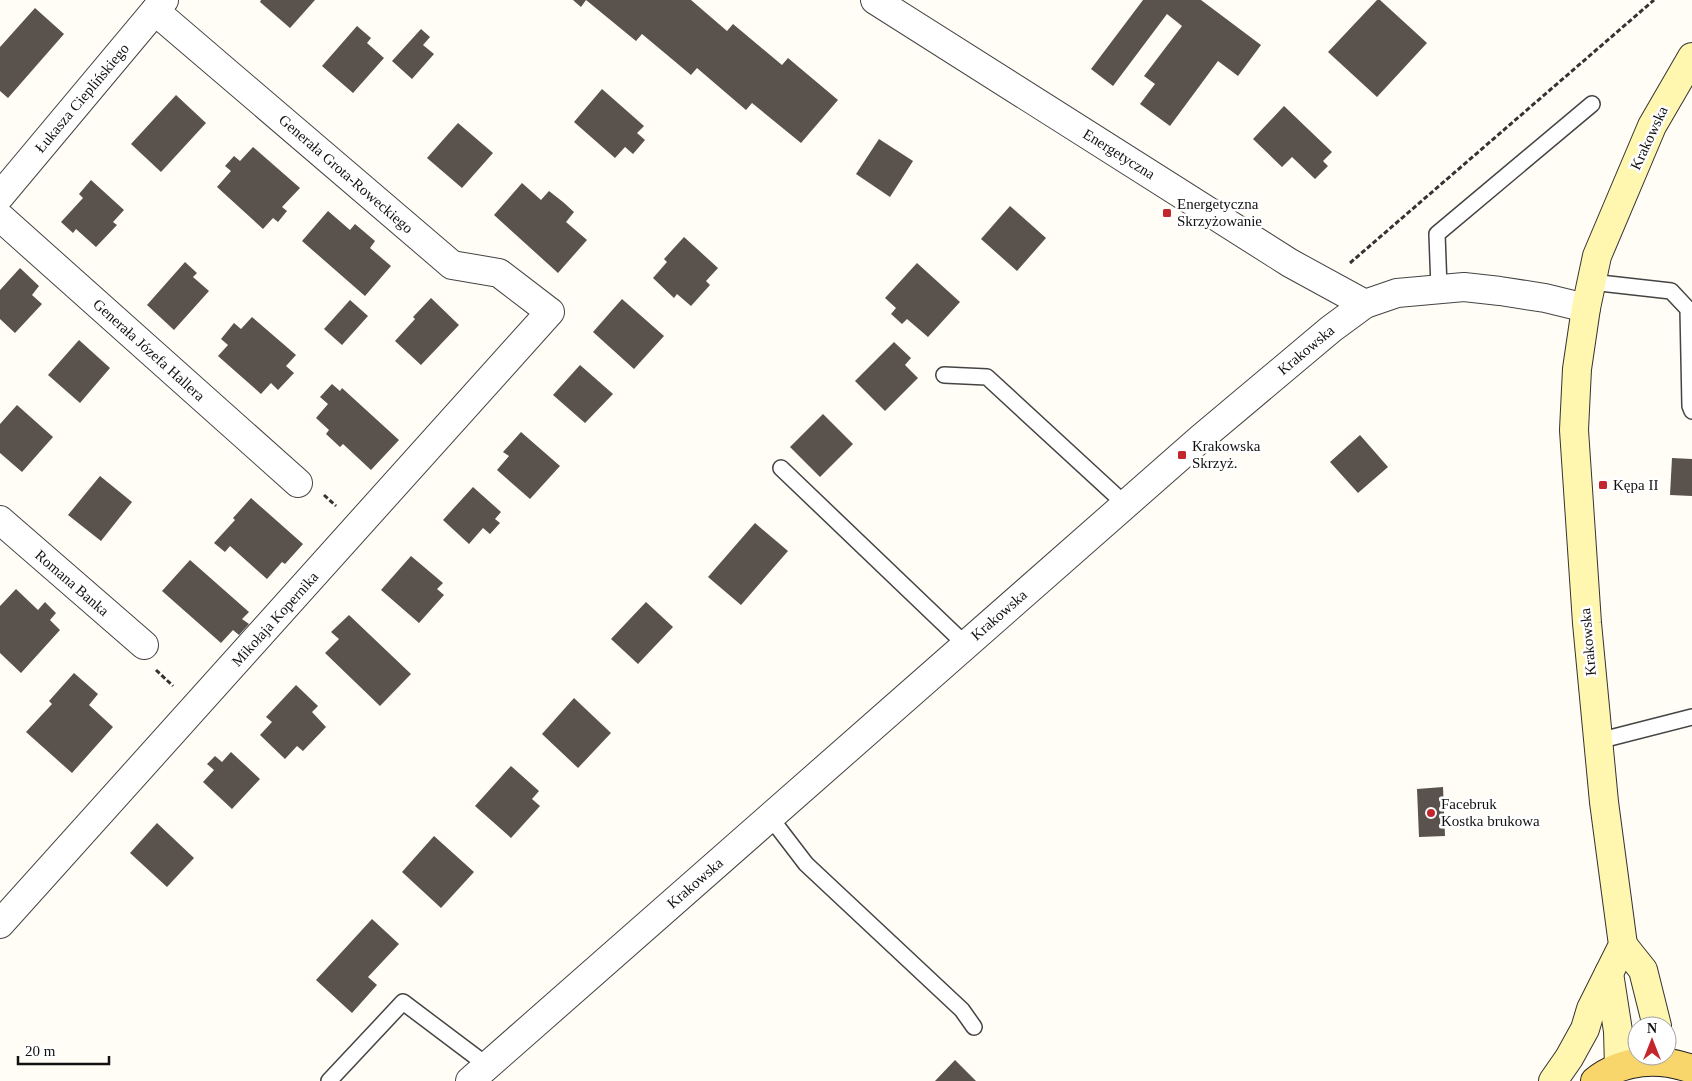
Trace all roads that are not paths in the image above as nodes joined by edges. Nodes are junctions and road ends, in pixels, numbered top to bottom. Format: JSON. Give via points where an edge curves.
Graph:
{"nodes":[{"id":1,"x":875,"y":0,"type":"edge"},
{"id":2,"x":160,"y":5,"type":"edge"},
{"id":3,"x":1692,"y":57,"type":"edge"},
{"id":4,"x":1592,"y":104,"type":"dead end"},
{"id":5,"x":0,"y":196,"type":"edge"},
{"id":6,"x":0,"y":218,"type":"edge"},
{"id":7,"x":1439,"y":288,"type":"junction"},
{"id":8,"x":1588,"y":295,"type":"junction"},
{"id":9,"x":1365,"y":304,"type":"junction"},
{"id":10,"x":550,"y":312,"type":"joint"},
{"id":11,"x":944,"y":375,"type":"dead end"},
{"id":12,"x":1692,"y":411,"type":"edge"},
{"id":13,"x":781,"y":468,"type":"dead end"},
{"id":14,"x":298,"y":483,"type":"road end"},
{"id":15,"x":1125,"y":504,"type":"junction"},
{"id":16,"x":0,"y":520,"type":"edge"},
{"id":17,"x":144,"y":645,"type":"road end"},
{"id":18,"x":966,"y":645,"type":"junction"},
{"id":19,"x":1692,"y":717,"type":"edge"},
{"id":20,"x":1598,"y":741,"type":"junction"},
{"id":21,"x":770,"y":817,"type":"junction"},
{"id":22,"x":0,"y":924,"type":"edge"},
{"id":23,"x":1623,"y":945,"type":"junction"},
{"id":24,"x":1609,"y":973,"type":"junction"},
{"id":25,"x":1654,"y":1016,"type":"edge"},
{"id":26,"x":974,"y":1027,"type":"dead end"},
{"id":27,"x":1627,"y":1065,"type":"edge"},
{"id":28,"x":1619,"y":1067,"type":"junction"},
{"id":29,"x":479,"y":1073,"type":"edge"},
{"id":30,"x":329,"y":1081,"type":"edge"},
{"id":31,"x":1553,"y":1081,"type":"edge"},
{"id":32,"x":1595,"y":1081,"type":"edge"}],
"edges":[{"from":1,"to":9,"type":"street","name":"Energetyczna","via":[[1290,263]]},
{"from":2,"to":5,"type":"street","name":"Łukasza Cieplińskiego"},
{"from":2,"to":10,"type":"street","name":"Generała Grota-Roweckiego","via":[[452,265],[500,273]]},
{"from":3,"to":8,"type":"street","name":"Krakowska","via":[[1652,126],[1597,256]]},
{"from":4,"to":7,"type":"lane","via":[[1437,234]]},
{"from":6,"to":14,"type":"street","name":"Generała Józefa Hallera"},
{"from":7,"to":8,"type":"street","name":"Krakowska","via":[[1500,290],[1545,298]]},
{"from":7,"to":9,"type":"street","name":"Krakowska","via":[[1397,293]]},
{"from":8,"to":12,"type":"lane","via":[[1671,290],[1688,309]]},
{"from":8,"to":20,"type":"street","name":"Krakowska","via":[[1577,369],[1574,430]]},
{"from":9,"to":15,"type":"street","name":"Krakowska"},
{"from":10,"to":22,"type":"street","name":"Mikołaja Kopernika"},
{"from":11,"to":15,"type":"lane","via":[[987,377]]},
{"from":13,"to":18,"type":"lane"},
{"from":15,"to":18,"type":"street","name":"Krakowska"},
{"from":16,"to":17,"type":"street","name":"Romana Banka"},
{"from":18,"to":21,"type":"street","name":"Krakowska"},
{"from":19,"to":20,"type":"lane"},
{"from":20,"to":23,"type":"street","name":"Krakowska"},
{"from":21,"to":26,"type":"lane","via":[[806,864],[962,1010]]},
{"from":21,"to":29,"type":"street","name":"Krakowska"},
{"from":23,"to":24,"type":"street"},
{"from":23,"to":25,"type":"street","via":[[1642,970]]},
{"from":24,"to":28,"type":"street","via":[[1618,1031]]},
{"from":24,"to":31,"type":"street","via":[[1581,1037]]},
{"from":27,"to":28,"type":"main road"},
{"from":28,"to":32,"type":"main road"},
{"from":29,"to":30,"type":"lane","via":[[403,1002]]}]}
